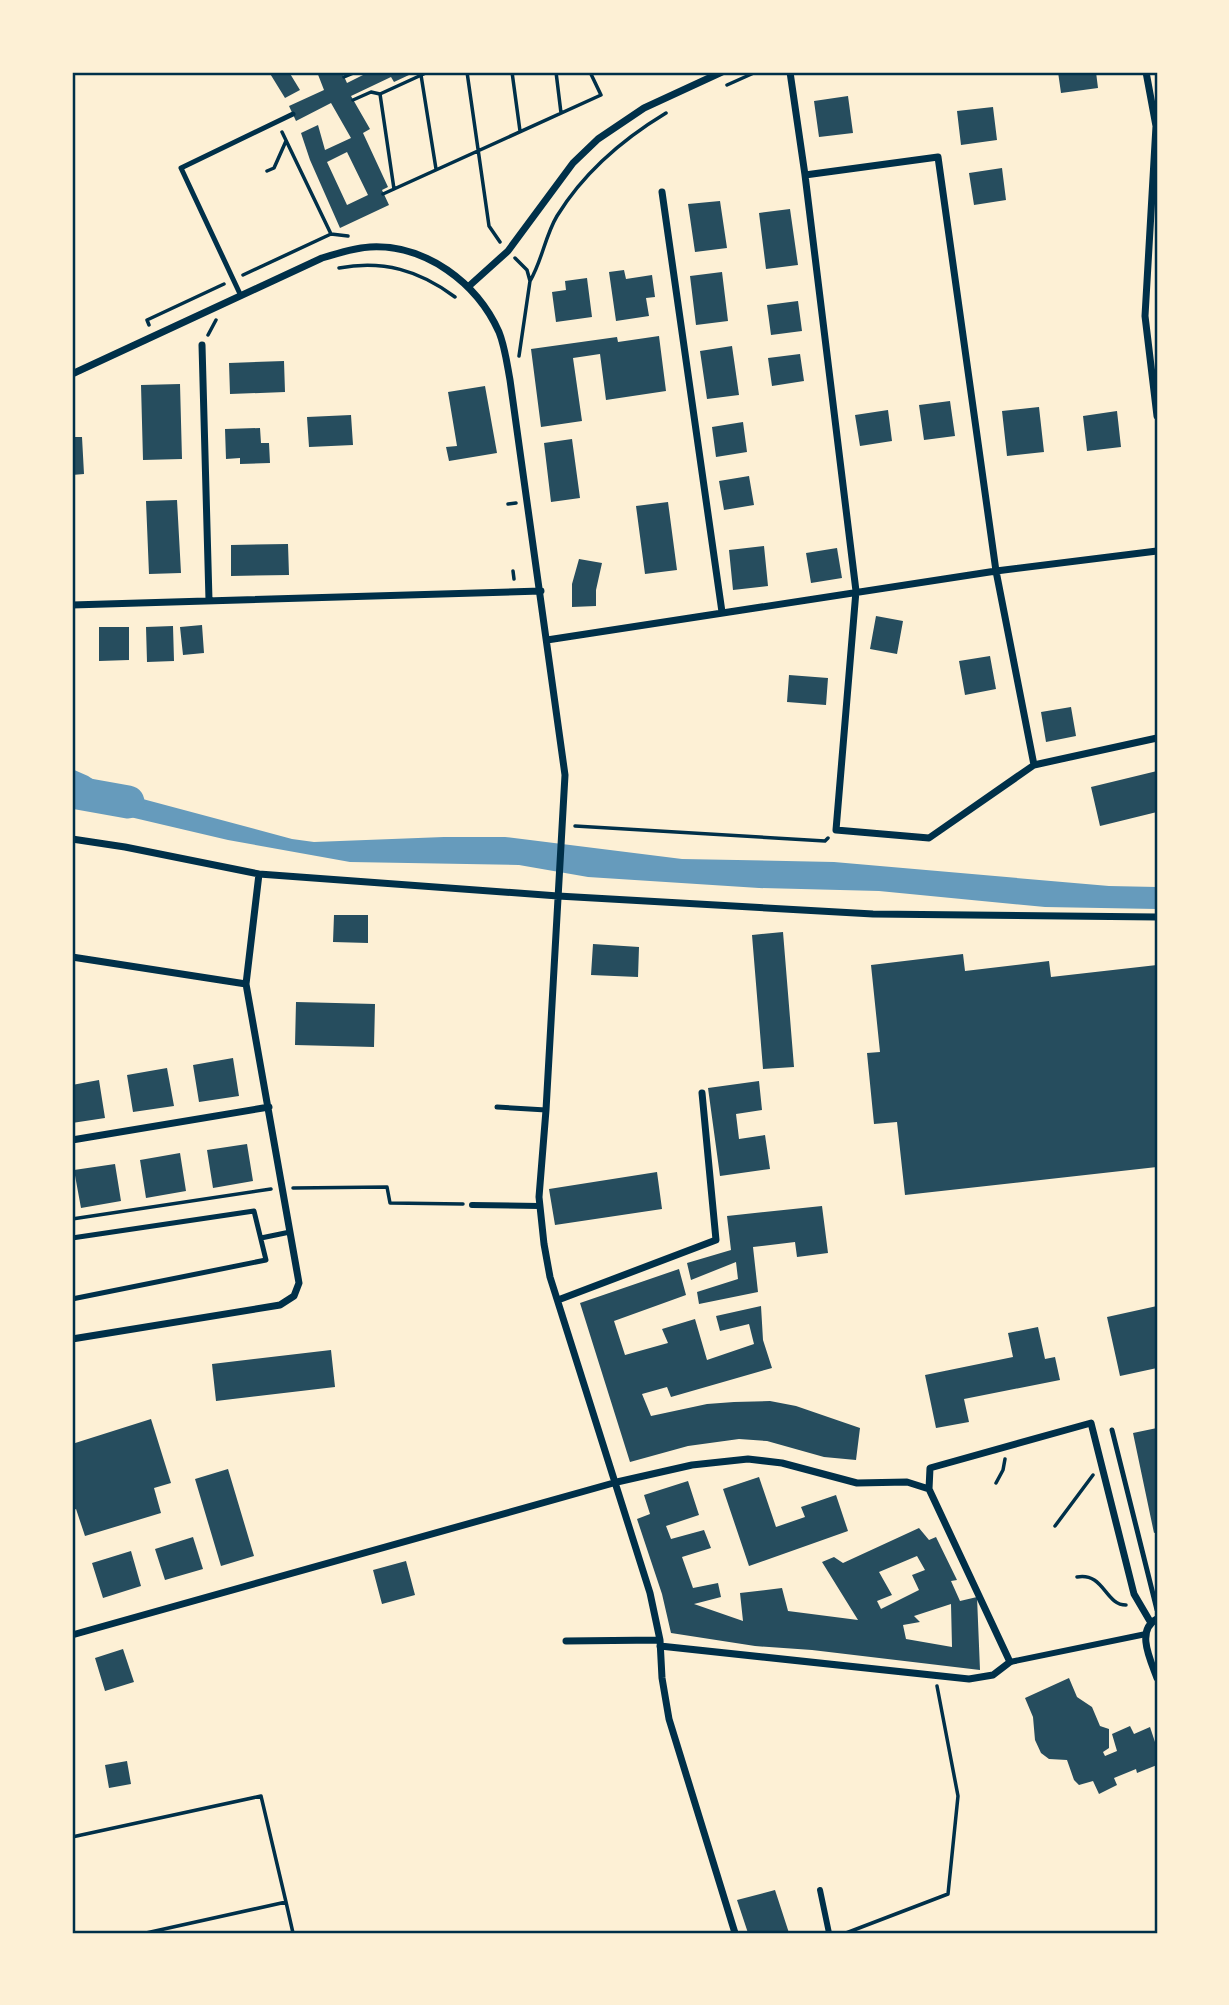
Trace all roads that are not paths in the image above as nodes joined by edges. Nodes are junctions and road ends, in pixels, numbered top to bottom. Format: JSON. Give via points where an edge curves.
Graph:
{"nodes":[{"id":1,"x":722,"y":72,"type":"edge"},
{"id":2,"x":790,"y":72,"type":"edge"},
{"id":3,"x":1146,"y":72,"type":"edge"},
{"id":4,"x":293,"y":114,"type":"dead end"},
{"id":5,"x":805,"y":175,"type":"junction"},
{"id":6,"x":1154,"y":180,"type":"edge"},
{"id":7,"x":662,"y":192,"type":"dead end"},
{"id":8,"x":468,"y":287,"type":"junction"},
{"id":9,"x":241,"y":296,"type":"junction"},
{"id":10,"x":202,"y":345,"type":"dead end"},
{"id":11,"x":72,"y":374,"type":"edge"},
{"id":12,"x":1157,"y":416,"type":"edge"},
{"id":13,"x":1157,"y":551,"type":"edge"},
{"id":14,"x":996,"y":570,"type":"junction"},
{"id":15,"x":541,"y":591,"type":"junction"},
{"id":16,"x":856,"y":592,"type":"junction"},
{"id":17,"x":209,"y":600,"type":"junction"},
{"id":18,"x":72,"y":606,"type":"edge"},
{"id":19,"x":722,"y":612,"type":"junction"},
{"id":20,"x":547,"y":640,"type":"junction"},
{"id":21,"x":1157,"y":738,"type":"edge"},
{"id":22,"x":1034,"y":765,"type":"junction"},
{"id":23,"x":72,"y":839,"type":"edge"},
{"id":24,"x":259,"y":874,"type":"junction"},
{"id":25,"x":558,"y":896,"type":"junction"},
{"id":26,"x":1157,"y":917,"type":"edge"},
{"id":27,"x":72,"y":957,"type":"edge"},
{"id":28,"x":246,"y":984,"type":"junction"},
{"id":29,"x":702,"y":1093,"type":"dead end"},
{"id":30,"x":269,"y":1107,"type":"junction"},
{"id":31,"x":497,"y":1107,"type":"dead end"},
{"id":32,"x":547,"y":1110,"type":"junction"},
{"id":33,"x":72,"y":1140,"type":"edge"},
{"id":34,"x":472,"y":1205,"type":"road end"},
{"id":35,"x":539,"y":1206,"type":"junction"},
{"id":36,"x":290,"y":1232,"type":"junction"},
{"id":37,"x":72,"y":1238,"type":"edge"},
{"id":38,"x":261,"y":1238,"type":"junction"},
{"id":39,"x":72,"y":1299,"type":"edge"},
{"id":40,"x":558,"y":1300,"type":"junction"},
{"id":41,"x":72,"y":1339,"type":"edge"},
{"id":42,"x":1112,"y":1430,"type":"dead end"},
{"id":43,"x":617,"y":1482,"type":"junction"},
{"id":44,"x":929,"y":1489,"type":"junction"},
{"id":45,"x":1157,"y":1610,"type":"edge"},
{"id":46,"x":1154,"y":1621,"type":"edge"},
{"id":47,"x":1146,"y":1634,"type":"junction"},
{"id":48,"x":72,"y":1636,"type":"edge"},
{"id":49,"x":566,"y":1641,"type":"dead end"},
{"id":50,"x":660,"y":1643,"type":"junction"},
{"id":51,"x":1010,"y":1662,"type":"junction"},
{"id":52,"x":1157,"y":1678,"type":"edge"},
{"id":53,"x":820,"y":1890,"type":"dead end"},
{"id":54,"x":735,"y":1933,"type":"edge"},
{"id":55,"x":830,"y":1933,"type":"edge"}],
"edges":[{"from":1,"to":8,"type":"street","via":[[644,108],[598,139],[573,163],[508,251]]},
{"from":2,"to":5,"type":"street"},
{"from":3,"to":6,"type":"street","via":[[1156,126]]},
{"from":4,"to":9,"type":"lane","via":[[181,168]]},
{"from":5,"to":14,"type":"street","via":[[938,158]]},
{"from":5,"to":16,"type":"street"},
{"from":6,"to":12,"type":"street","via":[[1145,316]]},
{"from":7,"to":19,"type":"street"},
{"from":8,"to":9,"type":"street","via":[[422,257],[396,248],[371,247],[322,258]]},
{"from":8,"to":15,"type":"street","via":[[498,330],[504,348]]},
{"from":9,"to":11,"type":"street"},
{"from":10,"to":17,"type":"street"},
{"from":13,"to":14,"type":"street"},
{"from":14,"to":16,"type":"street"},
{"from":14,"to":22,"type":"street"},
{"from":15,"to":17,"type":"street"},
{"from":15,"to":20,"type":"street"},
{"from":16,"to":19,"type":"street"},
{"from":16,"to":22,"type":"street","via":[[836,830],[929,838]]},
{"from":17,"to":18,"type":"street"},
{"from":19,"to":20,"type":"street"},
{"from":20,"to":25,"type":"street","via":[[565,775]]},
{"from":21,"to":22,"type":"street"},
{"from":23,"to":24,"type":"street"},
{"from":24,"to":25,"type":"street"},
{"from":24,"to":28,"type":"street"},
{"from":25,"to":26,"type":"street","via":[[873,914]]},
{"from":25,"to":32,"type":"street"},
{"from":27,"to":28,"type":"street"},
{"from":28,"to":30,"type":"street"},
{"from":29,"to":40,"type":"street","via":[[716,1240]]},
{"from":30,"to":33,"type":"street"},
{"from":30,"to":36,"type":"street"},
{"from":31,"to":32,"type":"lane"},
{"from":32,"to":35,"type":"street"},
{"from":34,"to":35,"type":"street"},
{"from":35,"to":40,"type":"street"},
{"from":36,"to":38,"type":"lane"},
{"from":36,"to":41,"type":"street","via":[[299,1283],[294,1296],[280,1305]]},
{"from":37,"to":38,"type":"lane","via":[[254,1211]]},
{"from":38,"to":39,"type":"lane","via":[[266,1260]]},
{"from":40,"to":43,"type":"street"},
{"from":42,"to":45,"type":"lane"},
{"from":43,"to":44,"type":"street","via":[[692,1465],[748,1459],[857,1483],[907,1482]]},
{"from":43,"to":48,"type":"street"},
{"from":43,"to":50,"type":"street"},
{"from":44,"to":46,"type":"street","via":[[930,1468],[1091,1423],[1134,1594]]},
{"from":44,"to":51,"type":"street"},
{"from":46,"to":47,"type":"street"},
{"from":47,"to":51,"type":"street"},
{"from":47,"to":52,"type":"street"},
{"from":49,"to":50,"type":"street"},
{"from":50,"to":51,"type":"street","via":[[969,1679],[993,1675]]},
{"from":50,"to":54,"type":"street","via":[[669,1719]]},
{"from":53,"to":55,"type":"street"}]}
